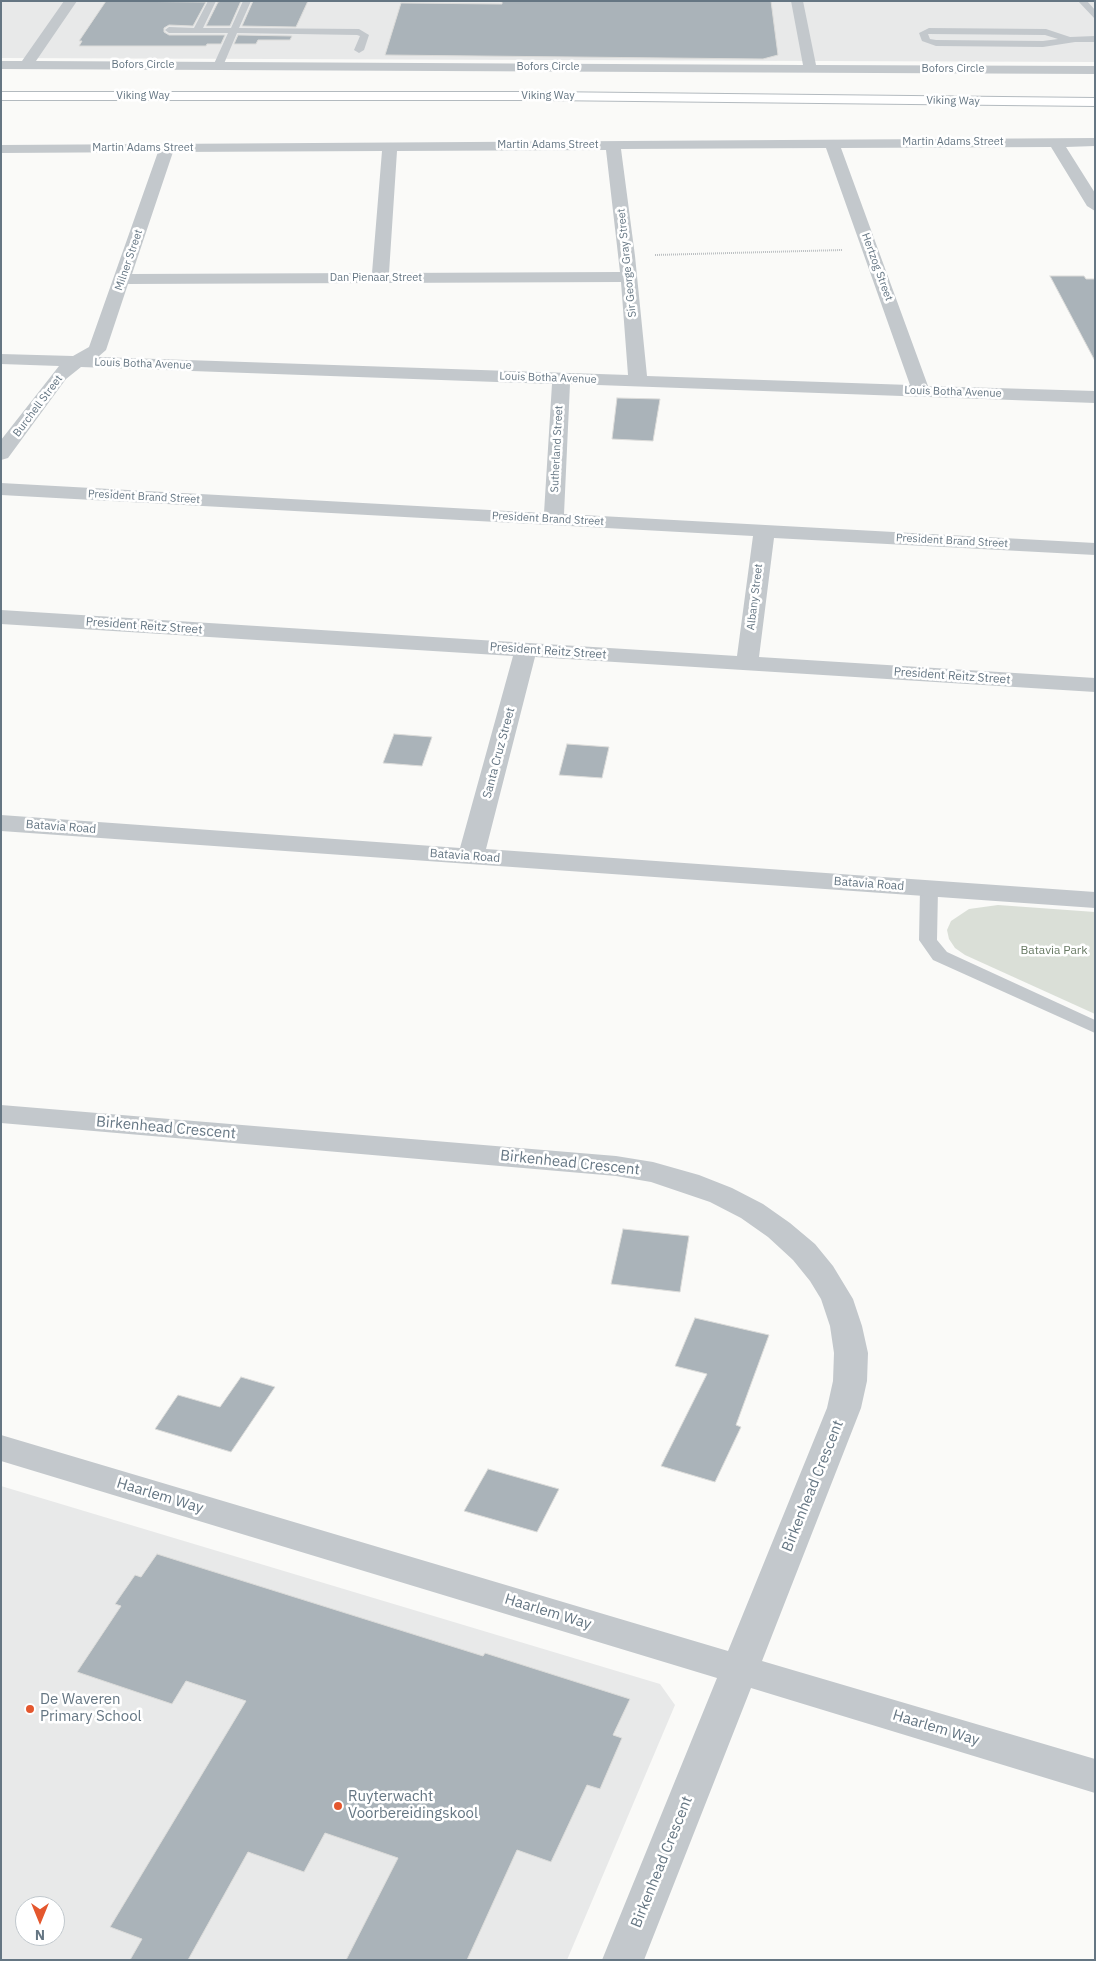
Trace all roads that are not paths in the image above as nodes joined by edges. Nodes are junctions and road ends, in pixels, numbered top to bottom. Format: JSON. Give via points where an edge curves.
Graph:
{"nodes":[{"id":1,"x":71,"y":1,"type":"edge"},
{"id":2,"x":212,"y":1,"type":"edge"},
{"id":3,"x":247,"y":1,"type":"edge"},
{"id":4,"x":797,"y":1,"type":"edge"},
{"id":5,"x":1082,"y":1,"type":"edge"},
{"id":6,"x":1095,"y":16,"type":"edge"},
{"id":7,"x":169,"y":30,"type":"dead end"},
{"id":8,"x":197,"y":30,"type":"junction"},
{"id":9,"x":234,"y":30,"type":"junction"},
{"id":10,"x":1095,"y":39,"type":"edge"},
{"id":11,"x":1070,"y":40,"type":"junction"},
{"id":12,"x":359,"y":50,"type":"dead end"},
{"id":13,"x":1,"y":65,"type":"edge"},
{"id":14,"x":26,"y":65,"type":"junction"},
{"id":15,"x":218,"y":66,"type":"junction"},
{"id":16,"x":810,"y":68,"type":"junction"},
{"id":17,"x":1095,"y":70,"type":"edge"},
{"id":18,"x":1,"y":96,"type":"edge"},
{"id":19,"x":1095,"y":102,"type":"edge"},
{"id":20,"x":1,"y":110,"type":"edge"},
{"id":21,"x":1095,"y":115,"type":"edge"},
{"id":22,"x":1056,"y":142,"type":"junction"},
{"id":23,"x":1095,"y":142,"type":"edge"},
{"id":24,"x":832,"y":143,"type":"junction"},
{"id":25,"x":613,"y":144,"type":"junction"},
{"id":26,"x":390,"y":146,"type":"junction"},
{"id":27,"x":167,"y":148,"type":"junction"},
{"id":28,"x":1,"y":149,"type":"edge"},
{"id":29,"x":1095,"y":206,"type":"edge"},
{"id":30,"x":629,"y":276,"type":"junction"},
{"id":31,"x":380,"y":278,"type":"junction"},
{"id":32,"x":123,"y":280,"type":"junction"},
{"id":33,"x":1,"y":359,"type":"edge"},
{"id":34,"x":77,"y":361,"type":"junction"},
{"id":35,"x":561,"y":378,"type":"junction"},
{"id":36,"x":638,"y":381,"type":"junction"},
{"id":37,"x":921,"y":391,"type":"junction"},
{"id":38,"x":1095,"y":397,"type":"edge"},
{"id":39,"x":1,"y":454,"type":"edge"},
{"id":40,"x":1,"y":489,"type":"edge"},
{"id":41,"x":554,"y":519,"type":"junction"},
{"id":42,"x":764,"y":531,"type":"junction"},
{"id":43,"x":1095,"y":549,"type":"edge"},
{"id":44,"x":1,"y":617,"type":"edge"},
{"id":45,"x":526,"y":650,"type":"junction"},
{"id":46,"x":747,"y":663,"type":"junction"},
{"id":47,"x":1095,"y":685,"type":"edge"},
{"id":48,"x":1,"y":823,"type":"edge"},
{"id":49,"x":471,"y":856,"type":"junction"},
{"id":50,"x":929,"y":888,"type":"junction"},
{"id":51,"x":1095,"y":900,"type":"edge"},
{"id":52,"x":1095,"y":1027,"type":"edge"},
{"id":53,"x":1,"y":1114,"type":"edge"},
{"id":54,"x":1,"y":1448,"type":"edge"},
{"id":55,"x":740,"y":1669,"type":"junction"},
{"id":56,"x":1095,"y":1776,"type":"edge"},
{"id":57,"x":623,"y":1960,"type":"edge"}],
"edges":[{"from":1,"to":14,"type":"street"},
{"from":2,"to":8,"type":"lane"},
{"from":3,"to":9,"type":"lane"},
{"from":4,"to":16,"type":"street"},
{"from":5,"to":6,"type":"lane"},
{"from":7,"to":8,"type":"lane"},
{"from":8,"to":9,"type":"lane"},
{"from":9,"to":12,"type":"lane","via":[[359,32],[365,35]]},
{"from":9,"to":15,"type":"lane"},
{"from":10,"to":11,"type":"lane"},
{"from":11,"to":11,"type":"lane","via":[[1053,33],[1039,32],[923,33],[926,41],[936,43],[1043,44]]},
{"from":13,"to":14,"type":"street","name":"Bofors Circle"},
{"from":14,"to":15,"type":"street","name":"Bofors Circle"},
{"from":15,"to":16,"type":"street","name":"Bofors Circle"},
{"from":16,"to":17,"type":"street","name":"Bofors Circle"},
{"from":18,"to":19,"type":"main road","name":"Viking Way","via":[[543,96]]},
{"from":20,"to":21,"type":"main road","name":"Viking Way","via":[[340,109]]},
{"from":22,"to":23,"type":"street","name":"Martin Adams Street"},
{"from":22,"to":24,"type":"street","name":"Martin Adams Street"},
{"from":22,"to":29,"type":"street"},
{"from":24,"to":25,"type":"street","name":"Martin Adams Street"},
{"from":24,"to":37,"type":"street","name":"Hertzog Street"},
{"from":25,"to":26,"type":"street","name":"Martin Adams Street"},
{"from":25,"to":30,"type":"street","name":"Sir George Gray Street"},
{"from":26,"to":27,"type":"street","name":"Martin Adams Street"},
{"from":26,"to":31,"type":"street"},
{"from":27,"to":28,"type":"street","name":"Martin Adams Street"},
{"from":27,"to":32,"type":"street","name":"Milner Street"},
{"from":30,"to":31,"type":"street","name":"Dan Pienaar Street"},
{"from":30,"to":36,"type":"street","name":"Sir George Gray Street"},
{"from":31,"to":32,"type":"street","name":"Dan Pienaar Street"},
{"from":32,"to":34,"type":"street","name":"Milner Street","via":[[97,350]]},
{"from":33,"to":34,"type":"street","name":"Louis Botha Avenue"},
{"from":34,"to":35,"type":"street","name":"Louis Botha Avenue"},
{"from":34,"to":39,"type":"street","name":"Burchell Street","via":[[60,375]]},
{"from":35,"to":36,"type":"street","name":"Louis Botha Avenue"},
{"from":35,"to":41,"type":"street","name":"Sutherland Street"},
{"from":36,"to":37,"type":"street","name":"Louis Botha Avenue"},
{"from":37,"to":38,"type":"street","name":"Louis Botha Avenue"},
{"from":40,"to":41,"type":"street","name":"President Brand Street"},
{"from":41,"to":42,"type":"street","name":"President Brand Street"},
{"from":42,"to":43,"type":"street","name":"President Brand Street"},
{"from":42,"to":46,"type":"street","name":"Albany Street"},
{"from":44,"to":45,"type":"street","name":"President Reitz Street"},
{"from":45,"to":46,"type":"street","name":"President Reitz Street"},
{"from":45,"to":49,"type":"street","name":"Santa Cruz Street"},
{"from":46,"to":47,"type":"street","name":"President Reitz Street"},
{"from":48,"to":49,"type":"street","name":"Batavia Road"},
{"from":49,"to":50,"type":"street","name":"Batavia Road"},
{"from":50,"to":51,"type":"street","name":"Batavia Road"},
{"from":50,"to":52,"type":"lane","via":[[928,940],[940,956]]},
{"from":53,"to":55,"type":"street","name":"Birkenhead Crescent","via":[[616,1166],[688,1182],[721,1194],[779,1230],[810,1259],[837,1299],[851,1353],[850,1381],[844,1408]]},
{"from":54,"to":55,"type":"street","name":"Haarlem Way"},
{"from":55,"to":56,"type":"street","name":"Haarlem Way"},
{"from":55,"to":57,"type":"street","name":"Birkenhead Crescent"}]}
